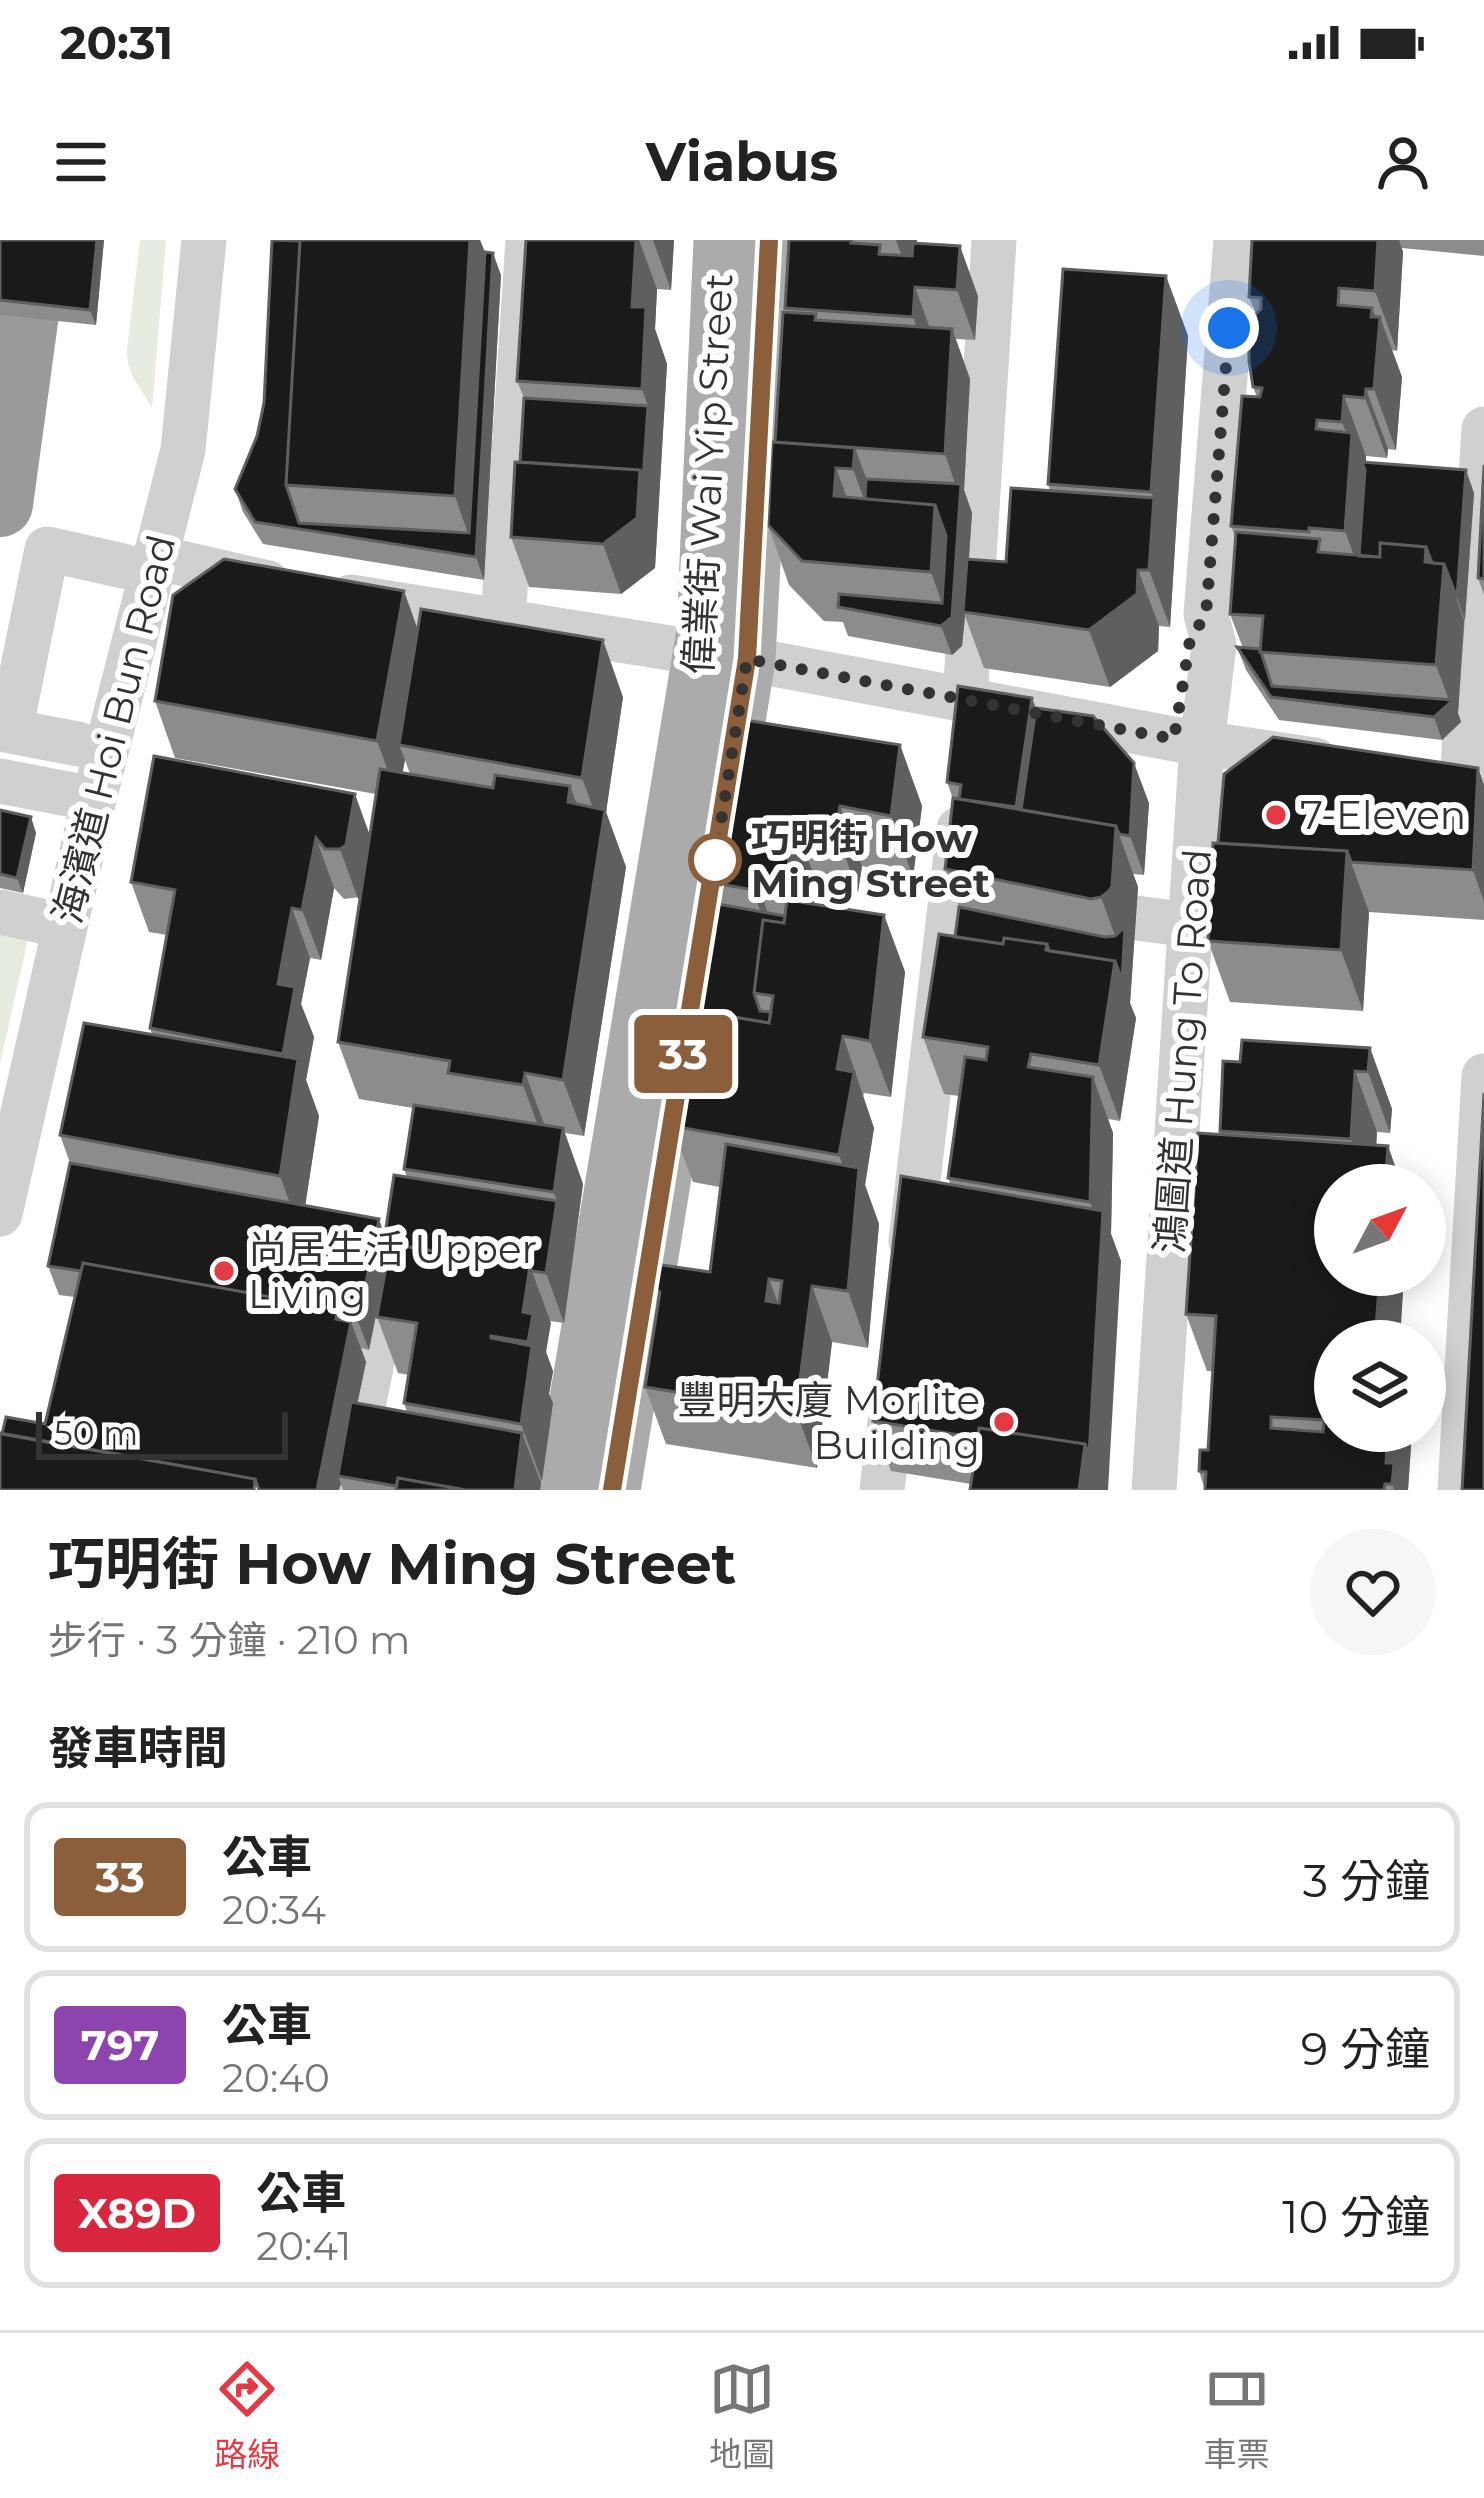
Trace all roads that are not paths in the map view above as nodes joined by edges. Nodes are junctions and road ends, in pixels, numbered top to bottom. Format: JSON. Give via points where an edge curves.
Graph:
{"nodes":[{"id":1,"x":36,"y":240,"type":"edge"},
{"id":2,"x":205,"y":240,"type":"edge"},
{"id":3,"x":529,"y":240,"type":"edge"},
{"id":4,"x":722,"y":240,"type":"edge"},
{"id":5,"x":769,"y":240,"type":"edge"},
{"id":6,"x":994,"y":240,"type":"edge"},
{"id":7,"x":1236,"y":240,"type":"edge"},
{"id":8,"x":1484,"y":429,"type":"edge"},
{"id":9,"x":0,"y":504,"type":"edge"},
{"id":10,"x":139,"y":561,"type":"junction"},
{"id":11,"x":503,"y":621,"type":"junction"},
{"id":12,"x":724,"y":656,"type":"junction"},
{"id":13,"x":969,"y":700,"type":"junction"},
{"id":14,"x":1188,"y":741,"type":"junction"},
{"id":15,"x":78,"y":744,"type":"dead end"},
{"id":16,"x":1348,"y":765,"type":"edge"},
{"id":17,"x":1417,"y":776,"type":"edge"},
{"id":18,"x":0,"y":781,"type":"edge"},
{"id":19,"x":1473,"y":784,"type":"edge"},
{"id":20,"x":94,"y":799,"type":"junction"},
{"id":21,"x":0,"y":913,"type":"edge"},
{"id":22,"x":1136,"y":918,"type":"dead end"},
{"id":23,"x":1191,"y":925,"type":"junction"},
{"id":24,"x":64,"y":926,"type":"junction"},
{"id":25,"x":1484,"y":1076,"type":"edge"},
{"id":26,"x":0,"y":1214,"type":"edge"},
{"id":27,"x":401,"y":1218,"type":"edge"},
{"id":28,"x":907,"y":1276,"type":"edge"},
{"id":29,"x":899,"y":1347,"type":"edge"},
{"id":30,"x":346,"y":1490,"type":"edge"},
{"id":31,"x":563,"y":1490,"type":"edge"},
{"id":32,"x":612,"y":1490,"type":"edge"},
{"id":33,"x":882,"y":1490,"type":"edge"},
{"id":34,"x":1154,"y":1490,"type":"edge"},
{"id":35,"x":1460,"y":1490,"type":"edge"}],
"edges":[{"from":1,"to":9,"type":"highway"},
{"from":2,"to":10,"type":"street","name":"海濱道 Hoi Bun Road","via":[[183,450],[170,510]]},
{"from":3,"to":11,"type":"street"},
{"from":4,"to":12,"type":"main road","name":"偉業街 Wai Yip Street","via":[[708,587]]},
{"from":5,"to":12,"type":"main road","name":"偉業街 Wai Yip Street"},
{"from":6,"to":13,"type":"street"},
{"from":7,"to":14,"type":"street","name":"鴻圖道 Hung To Road","via":[[1206,614],[1214,645]]},
{"from":8,"to":19,"type":"street"},
{"from":10,"to":11,"type":"street"},
{"from":10,"to":15,"type":"street","via":[[47,549],[10,730]]},
{"from":10,"to":20,"type":"street","name":"海濱道 Hoi Bun Road"},
{"from":11,"to":12,"type":"street"},
{"from":12,"to":13,"type":"street"},
{"from":12,"to":31,"type":"main road","name":"偉業街 Wai Yip Street","via":[[591,1172]]},
{"from":12,"to":32,"type":"main road","name":"偉業街 Wai Yip Street"},
{"from":13,"to":14,"type":"street"},
{"from":13,"to":28,"type":"street"},
{"from":14,"to":16,"type":"street"},
{"from":14,"to":23,"type":"street","name":"鴻圖道 Hung To Road"},
{"from":17,"to":19,"type":"street"},
{"from":18,"to":20,"type":"street"},
{"from":20,"to":24,"type":"street","name":"海濱道 Hoi Bun Road"},
{"from":21,"to":24,"type":"street"},
{"from":22,"to":23,"type":"street"},
{"from":23,"to":34,"type":"street","name":"鴻圖道 Hung To Road"},
{"from":24,"to":26,"type":"street","name":"海濱道 Hoi Bun Road"},
{"from":25,"to":35,"type":"street"},
{"from":27,"to":30,"type":"street"},
{"from":29,"to":33,"type":"street"}]}
